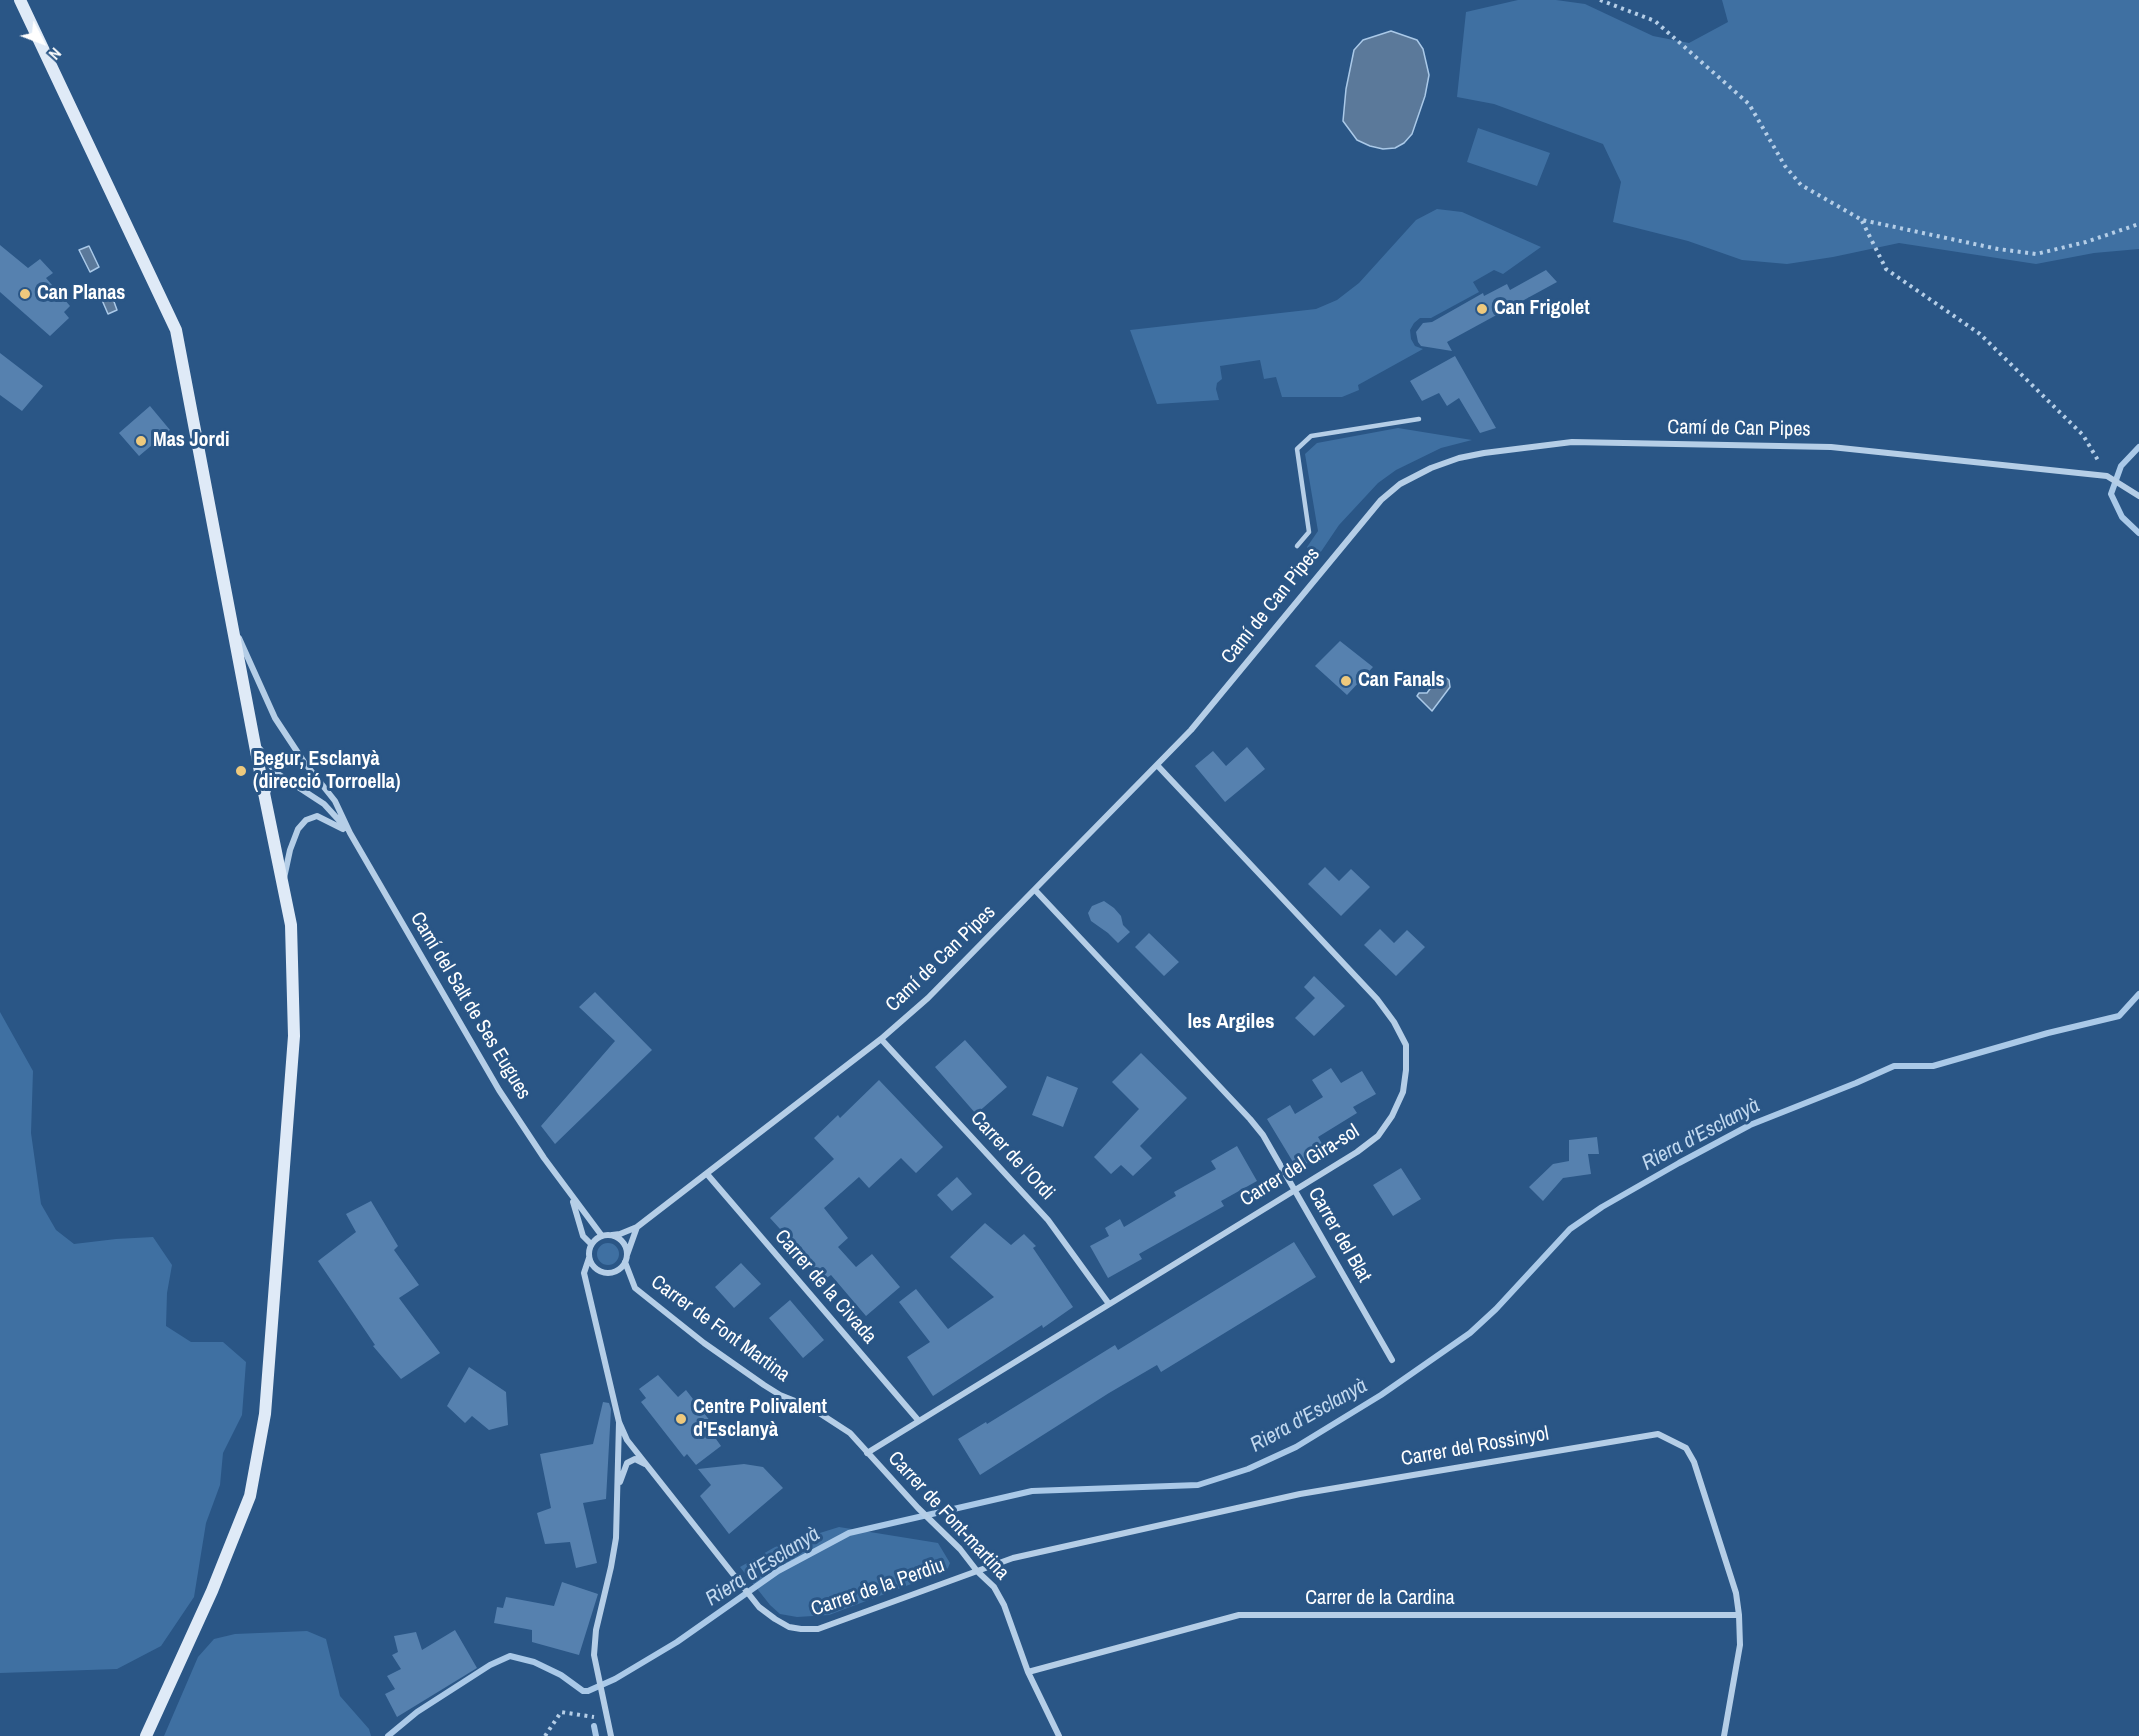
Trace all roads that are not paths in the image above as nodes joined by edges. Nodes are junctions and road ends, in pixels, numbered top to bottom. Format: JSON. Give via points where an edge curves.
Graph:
{"nodes":[{"id":1,"x":20,"y":0,"type":"edge"},
{"id":2,"x":1419,"y":419,"type":"dead end"},
{"id":3,"x":2139,"y":495,"type":"edge"},
{"id":4,"x":1297,"y":546,"type":"dead end"},
{"id":5,"x":231,"y":621,"type":"junction"},
{"id":6,"x":252,"y":733,"type":"junction"},
{"id":7,"x":304,"y":762,"type":"junction"},
{"id":8,"x":1157,"y":765,"type":"junction"},
{"id":9,"x":275,"y":772,"type":"junction"},
{"id":10,"x":266,"y":804,"type":"junction"},
{"id":11,"x":350,"y":833,"type":"junction"},
{"id":12,"x":283,"y":884,"type":"junction"},
{"id":13,"x":1035,"y":890,"type":"junction"},
{"id":14,"x":881,"y":1038,"type":"junction"},
{"id":15,"x":707,"y":1174,"type":"junction"},
{"id":16,"x":1294,"y":1191,"type":"junction"},
{"id":17,"x":569,"y":1193,"type":"junction"},
{"id":18,"x":637,"y":1227,"type":"junction"},
{"id":19,"x":604,"y":1236,"type":"junction"},
{"id":20,"x":591,"y":1244,"type":"junction"},
{"id":21,"x":589,"y":1258,"type":"junction"},
{"id":22,"x":626,"y":1258,"type":"junction"},
{"id":23,"x":1108,"y":1304,"type":"junction"},
{"id":24,"x":1392,"y":1360,"type":"dead end"},
{"id":25,"x":918,"y":1420,"type":"junction"},
{"id":26,"x":618,"y":1422,"type":"junction"},
{"id":27,"x":867,"y":1453,"type":"junction"},
{"id":28,"x":649,"y":1466,"type":"junction"},
{"id":29,"x":618,"y":1488,"type":"junction"},
{"id":30,"x":976,"y":1571,"type":"junction"},
{"id":31,"x":1739,"y":1615,"type":"junction"},
{"id":32,"x":1028,"y":1672,"type":"junction"},
{"id":33,"x":146,"y":1736,"type":"edge"},
{"id":34,"x":611,"y":1736,"type":"edge"},
{"id":35,"x":1059,"y":1736,"type":"edge"},
{"id":36,"x":1724,"y":1736,"type":"edge"}],
"edges":[{"from":1,"to":5,"type":"street","via":[[176,330]]},
{"from":2,"to":4,"type":"lane","via":[[1311,436],[1297,449],[1309,532]]},
{"from":3,"to":8,"type":"street","name":"Camí de Can Pipes","via":[[2108,477],[1831,447],[1572,442],[1459,458],[1400,484],[1381,500],[1191,730]]},
{"from":5,"to":6,"type":"street"},
{"from":5,"to":7,"type":"street","name":"Camí del Salt de Ses Eugues","via":[[275,718]]},
{"from":6,"to":9,"type":"street","name":"Camí del Salt de Ses Eugues"},
{"from":6,"to":10,"type":"street"},
{"from":7,"to":9,"type":"street","via":[[294,762]]},
{"from":7,"to":11,"type":"street","name":"Camí del Salt de Ses Eugues","via":[[335,801]]},
{"from":8,"to":13,"type":"street","name":"Camí de Can Pipes"},
{"from":8,"to":16,"type":"street","name":"Carrer del Gira-sol","via":[[1377,999],[1406,1045],[1402,1092],[1378,1136]]},
{"from":9,"to":10,"type":"street","via":[[270,777]]},
{"from":9,"to":11,"type":"street","name":"Camí del Salt de Ses Eugues","via":[[324,804]]},
{"from":10,"to":12,"type":"street"},
{"from":11,"to":12,"type":"street","via":[[317,816],[306,820],[290,850]]},
{"from":11,"to":17,"type":"street","name":"Camí del Salt de Ses Eugues","via":[[499,1090]]},
{"from":12,"to":33,"type":"street","via":[[291,924],[294,1036],[265,1414],[250,1496]]},
{"from":13,"to":14,"type":"street","name":"Camí de Can Pipes","via":[[928,998]]},
{"from":13,"to":16,"type":"street","name":"Carrer del Blat","via":[[1250,1119]]},
{"from":14,"to":15,"type":"street","name":"Camí de Can Pipes"},
{"from":14,"to":23,"type":"street","name":"Carrer de l'Ordi","via":[[1048,1220]]},
{"from":15,"to":18,"type":"street","name":"Camí de Can Pipes"},
{"from":15,"to":25,"type":"street","name":"Carrer de la Civada"},
{"from":16,"to":23,"type":"street","name":"Carrer del Gira-sol"},
{"from":16,"to":24,"type":"street","name":"Carrer del Blat"},
{"from":17,"to":19,"type":"street","name":"Camí del Salt de Ses Eugues"},
{"from":17,"to":20,"type":"street","name":"Camí del Salt de Ses Eugues","via":[[583,1236]]},
{"from":18,"to":19,"type":"street","name":"Camí de Can Pipes"},
{"from":18,"to":22,"type":"street"},
{"from":19,"to":20,"type":"street"},
{"from":19,"to":22,"type":"street","via":[[619,1238],[625,1245]]},
{"from":20,"to":21,"type":"street"},
{"from":21,"to":22,"type":"street","via":[[594,1267],[605,1273],[619,1270]]},
{"from":21,"to":26,"type":"street","via":[[584,1273]]},
{"from":22,"to":27,"type":"street","name":"Carrer de Font Martina","via":[[635,1288],[764,1386],[834,1421]]},
{"from":23,"to":25,"type":"street","name":"Carrer del Gira-sol"},
{"from":25,"to":27,"type":"street","name":"Carrer del Gira-sol"},
{"from":26,"to":28,"type":"street","name":"Carrer de la Perdiu","via":[[627,1440]]},
{"from":26,"to":29,"type":"street"},
{"from":27,"to":30,"type":"street","name":"Carrer de Font-martina","via":[[960,1549]]},
{"from":28,"to":29,"type":"street","via":[[635,1459],[627,1463]]},
{"from":28,"to":30,"type":"street","name":"Carrer de la Perdiu","via":[[758,1604],[789,1627],[818,1629]]},
{"from":29,"to":34,"type":"street","via":[[616,1538],[594,1655]]},
{"from":30,"to":31,"type":"street","name":"Carrer del Rossinyol","via":[[1013,1558],[1300,1494],[1658,1434],[1686,1448],[1694,1462],[1736,1593]]},
{"from":30,"to":32,"type":"street","name":"Carrer de Font-martina","via":[[994,1587],[1004,1605]]},
{"from":31,"to":32,"type":"street","name":"Carrer de la Cardina","via":[[1239,1615]]},
{"from":31,"to":36,"type":"street","name":"Carrer del Rossinyol","via":[[1740,1645]]},
{"from":32,"to":35,"type":"street","name":"Carrer de Font-martina"}]}
